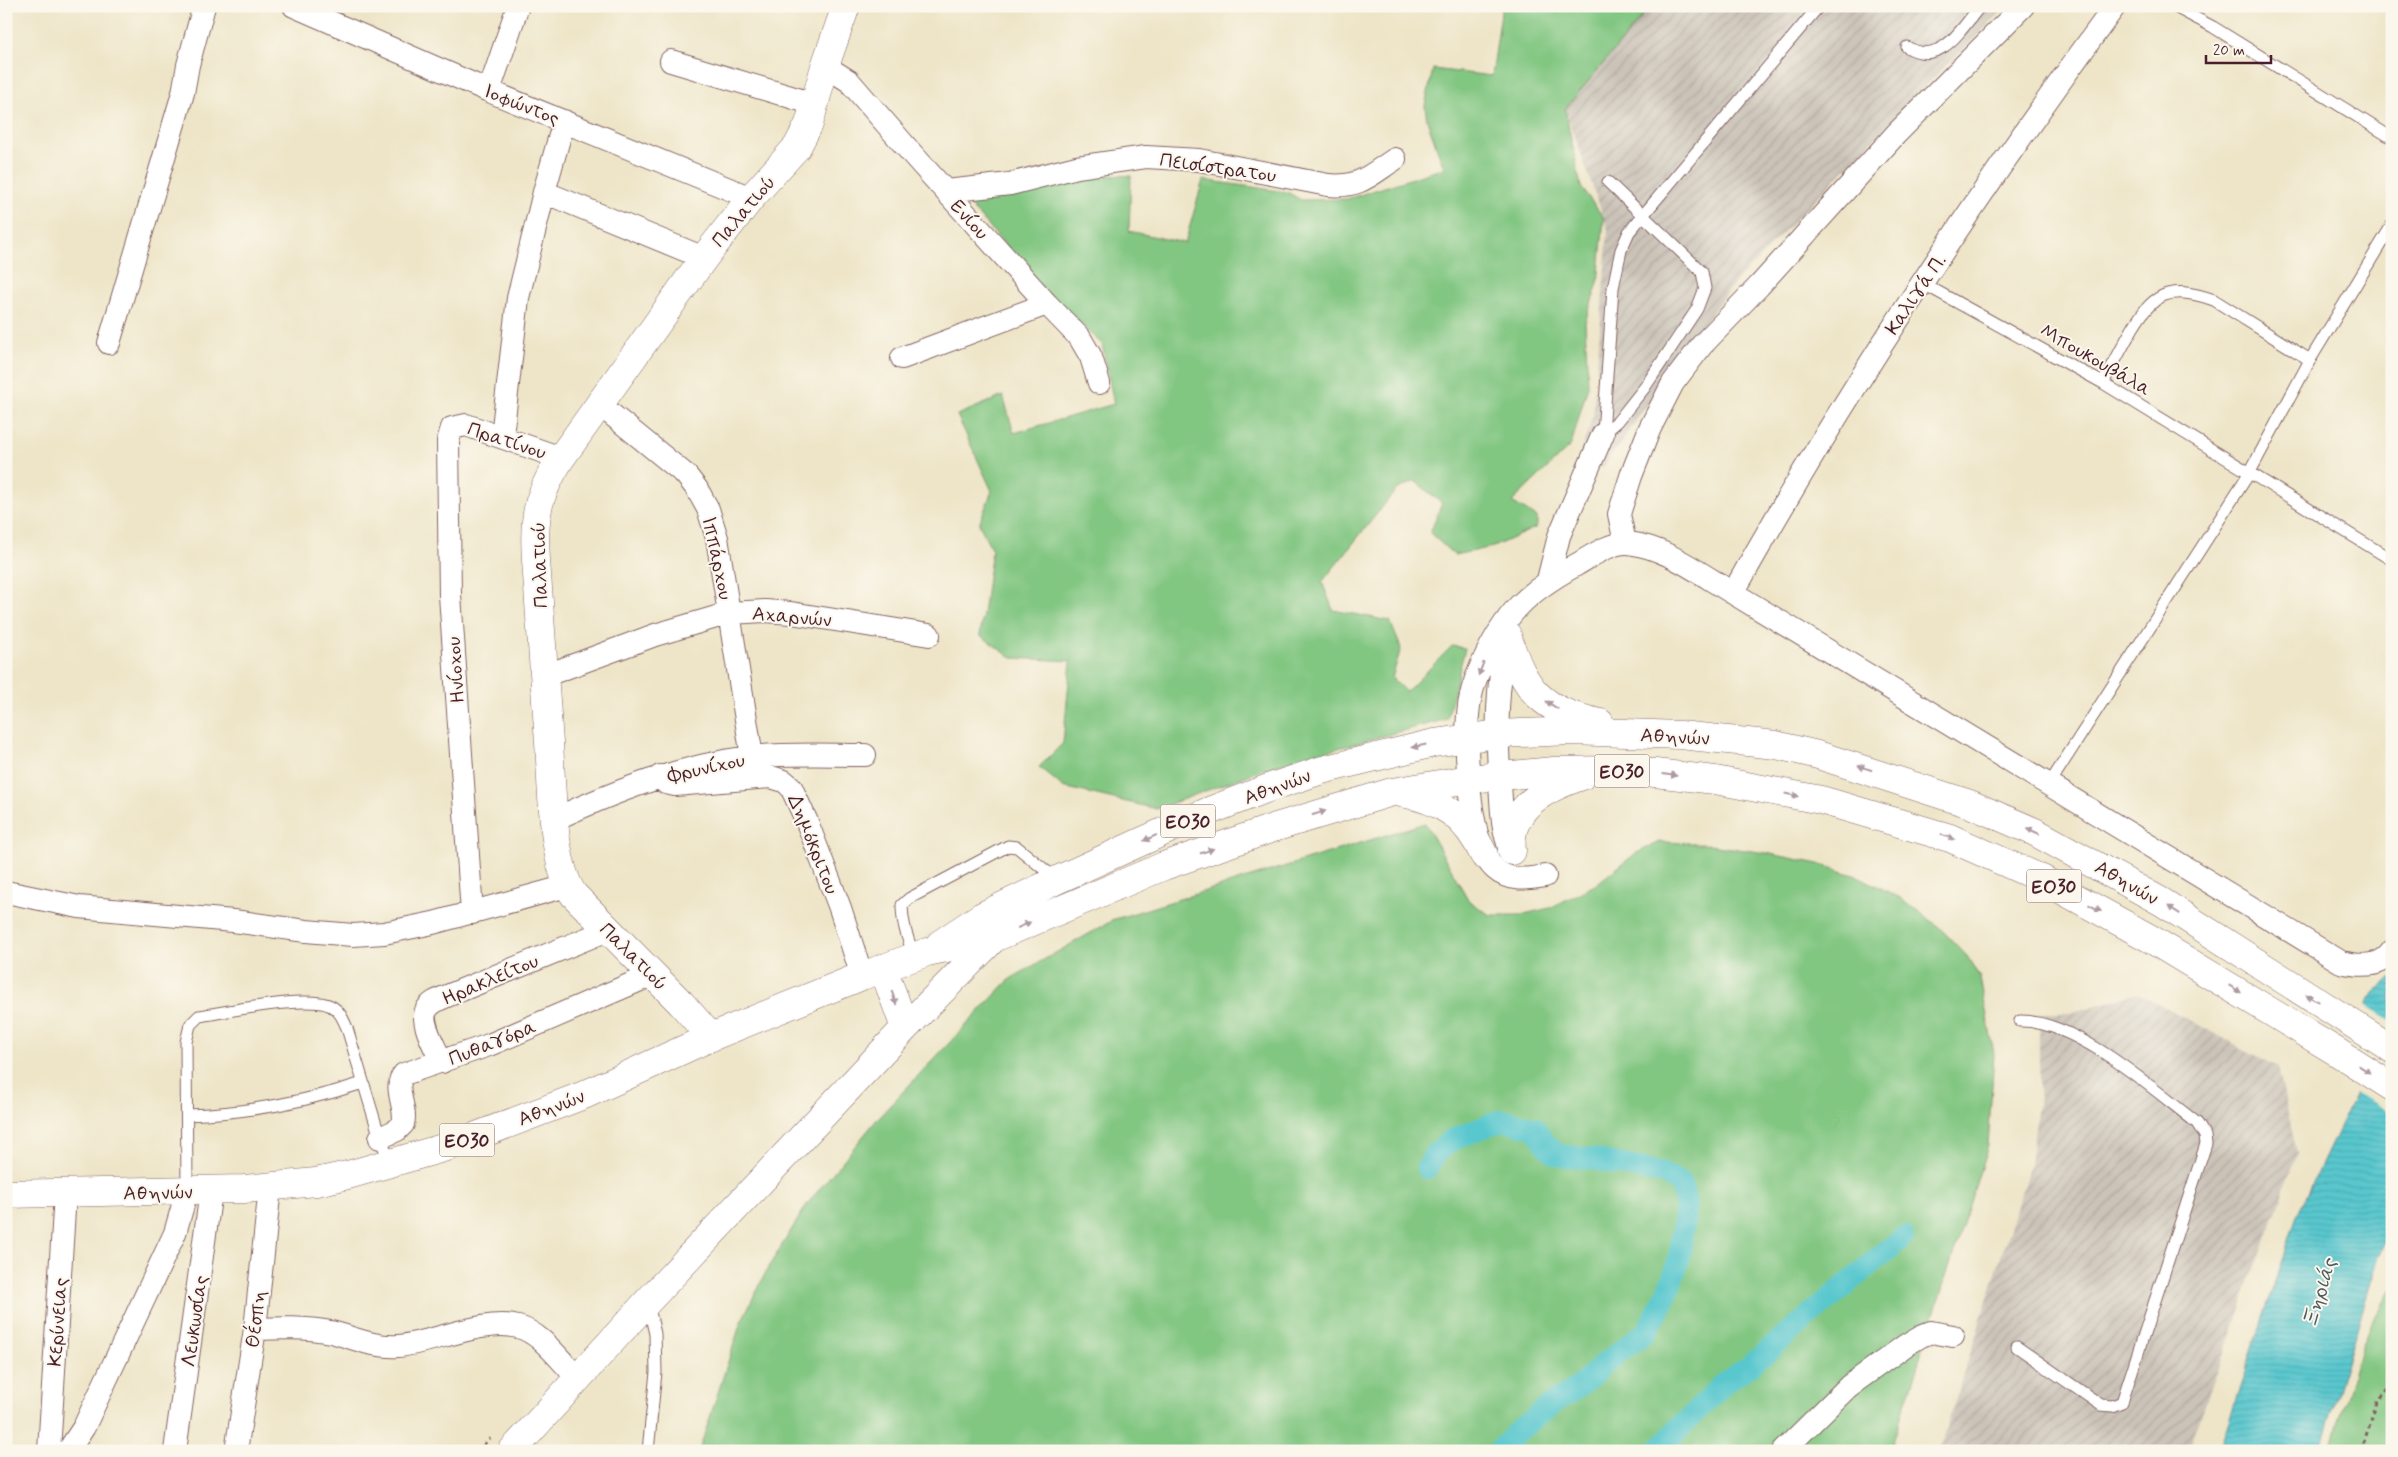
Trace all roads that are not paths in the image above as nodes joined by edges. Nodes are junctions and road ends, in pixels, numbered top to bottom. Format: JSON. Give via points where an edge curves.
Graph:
{"nodes":[{"id":1,"x":204,"y":6,"type":"edge"},
{"id":2,"x":294,"y":6,"type":"edge"},
{"id":3,"x":518,"y":6,"type":"edge"},
{"id":4,"x":846,"y":6,"type":"edge"},
{"id":5,"x":1819,"y":6,"type":"edge"},
{"id":6,"x":1980,"y":6,"type":"edge"},
{"id":7,"x":2023,"y":6,"type":"edge"},
{"id":8,"x":2116,"y":6,"type":"edge"},
{"id":9,"x":2173,"y":6,"type":"edge"},
{"id":10,"x":1907,"y":47,"type":"dead end"},
{"id":11,"x":671,"y":61,"type":"dead end"},
{"id":12,"x":825,"y":66,"type":"junction"},
{"id":13,"x":489,"y":91,"type":"junction"},
{"id":14,"x":814,"y":104,"type":"junction"},
{"id":15,"x":564,"y":121,"type":"junction"},
{"id":16,"x":2392,"y":138,"type":"edge"},
{"id":17,"x":1395,"y":159,"type":"dead end"},
{"id":18,"x":1608,"y":182,"type":"dead end"},
{"id":19,"x":946,"y":191,"type":"junction"},
{"id":20,"x":544,"y":192,"type":"junction"},
{"id":21,"x":751,"y":198,"type":"junction"},
{"id":22,"x":1642,"y":214,"type":"junction"},
{"id":23,"x":2392,"y":225,"type":"edge"},
{"id":24,"x":704,"y":258,"type":"junction"},
{"id":25,"x":1922,"y":283,"type":"junction"},
{"id":26,"x":1046,"y":304,"type":"junction"},
{"id":27,"x":109,"y":344,"type":"dead end"},
{"id":28,"x":902,"y":358,"type":"dead end"},
{"id":29,"x":2310,"y":360,"type":"junction"},
{"id":30,"x":1100,"y":383,"type":"dead end"},
{"id":31,"x":2103,"y":383,"type":"junction"},
{"id":32,"x":600,"y":405,"type":"junction"},
{"id":33,"x":452,"y":428,"type":"joint"},
{"id":34,"x":1602,"y":434,"type":"junction"},
{"id":35,"x":502,"y":436,"type":"junction"},
{"id":36,"x":561,"y":458,"type":"junction"},
{"id":37,"x":2250,"y":472,"type":"junction"},
{"id":38,"x":1625,"y":543,"type":"junction"},
{"id":39,"x":2392,"y":560,"type":"edge"},
{"id":40,"x":1548,"y":580,"type":"junction"},
{"id":41,"x":1733,"y":593,"type":"junction"},
{"id":42,"x":730,"y":613,"type":"junction"},
{"id":43,"x":1510,"y":623,"type":"junction"},
{"id":44,"x":929,"y":635,"type":"dead end"},
{"id":45,"x":544,"y":676,"type":"junction"},
{"id":46,"x":1630,"y":733,"type":"junction"},
{"id":47,"x":1498,"y":734,"type":"junction"},
{"id":48,"x":1467,"y":738,"type":"junction"},
{"id":49,"x":865,"y":755,"type":"dead end"},
{"id":50,"x":752,"y":757,"type":"junction"},
{"id":51,"x":1612,"y":770,"type":"junction"},
{"id":52,"x":660,"y":776,"type":"junction"},
{"id":53,"x":1500,"y":776,"type":"junction"},
{"id":54,"x":1470,"y":779,"type":"junction"},
{"id":55,"x":2048,"y":786,"type":"junction"},
{"id":56,"x":1392,"y":792,"type":"junction"},
{"id":57,"x":554,"y":819,"type":"junction"},
{"id":58,"x":1512,"y":851,"type":"junction"},
{"id":59,"x":1484,"y":855,"type":"junction"},
{"id":60,"x":1057,"y":880,"type":"junction"},
{"id":61,"x":567,"y":886,"type":"junction"},
{"id":62,"x":6,"y":892,"type":"edge"},
{"id":63,"x":472,"y":913,"type":"junction"},
{"id":64,"x":988,"y":927,"type":"junction"},
{"id":65,"x":608,"y":930,"type":"junction"},
{"id":66,"x":2392,"y":951,"type":"edge"},
{"id":67,"x":921,"y":954,"type":"junction"},
{"id":68,"x":872,"y":972,"type":"junction"},
{"id":69,"x":652,"y":975,"type":"junction"},
{"id":70,"x":2020,"y":1021,"type":"dead end"},
{"id":71,"x":905,"y":1028,"type":"junction"},
{"id":72,"x":711,"y":1038,"type":"junction"},
{"id":73,"x":2392,"y":1049,"type":"edge"},
{"id":74,"x":442,"y":1062,"type":"junction"},
{"id":75,"x":364,"y":1083,"type":"junction"},
{"id":76,"x":2392,"y":1087,"type":"edge"},
{"id":77,"x":187,"y":1115,"type":"junction"},
{"id":78,"x":380,"y":1138,"type":"junction"},
{"id":79,"x":391,"y":1164,"type":"junction"},
{"id":80,"x":270,"y":1187,"type":"junction"},
{"id":81,"x":198,"y":1191,"type":"junction"},
{"id":82,"x":6,"y":1194,"type":"edge"},
{"id":83,"x":65,"y":1194,"type":"junction"},
{"id":84,"x":648,"y":1301,"type":"junction"},
{"id":85,"x":255,"y":1329,"type":"junction"},
{"id":86,"x":1953,"y":1336,"type":"dead end"},
{"id":87,"x":2018,"y":1347,"type":"dead end"},
{"id":88,"x":578,"y":1378,"type":"junction"},
{"id":89,"x":49,"y":1451,"type":"edge"},
{"id":90,"x":68,"y":1451,"type":"edge"},
{"id":91,"x":175,"y":1451,"type":"edge"},
{"id":92,"x":236,"y":1451,"type":"edge"},
{"id":93,"x":512,"y":1451,"type":"edge"},
{"id":94,"x":648,"y":1451,"type":"edge"},
{"id":95,"x":1783,"y":1451,"type":"edge"}],
"edges":[{"from":1,"to":27,"type":"street","via":[[183,94]]},
{"from":2,"to":13,"type":"street","name":"Ιοφώντος"},
{"from":3,"to":13,"type":"street"},
{"from":4,"to":12,"type":"main road","name":"Παλατιού"},
{"from":5,"to":22,"type":"lane"},
{"from":6,"to":10,"type":"lane","via":[[1938,52],[1923,54]]},
{"from":7,"to":38,"type":"street","via":[[1896,134],[1759,286],[1702,344],[1673,383],[1650,428],[1619,514]]},
{"from":8,"to":25,"type":"street","name":"Καλιγά Π.","via":[[2050,95]]},
{"from":9,"to":16,"type":"lane","via":[[2213,27]]},
{"from":11,"to":14,"type":"street"},
{"from":12,"to":14,"type":"main road","name":"Παλατιού"},
{"from":12,"to":19,"type":"street","name":"Ενίου","via":[[849,81]]},
{"from":13,"to":15,"type":"street","name":"Ιοφώντος"},
{"from":14,"to":21,"type":"main road","name":"Παλατιού","via":[[797,147]]},
{"from":15,"to":20,"type":"street"},
{"from":15,"to":21,"type":"street","name":"Ιοφώντος"},
{"from":17,"to":19,"type":"street","name":"Πεισίστρατου","via":[[1356,184],[1345,186],[1199,160],[1146,157],[1077,166],[1010,184]]},
{"from":18,"to":22,"type":"lane"},
{"from":19,"to":26,"type":"street","name":"Ενίου"},
{"from":20,"to":24,"type":"street"},
{"from":20,"to":35,"type":"street","via":[[518,298]]},
{"from":21,"to":24,"type":"main road","name":"Παλατιού"},
{"from":22,"to":34,"type":"lane","via":[[1621,250],[1613,288]]},
{"from":22,"to":34,"type":"lane","via":[[1702,272],[1705,288],[1698,309],[1670,350],[1618,421]]},
{"from":23,"to":29,"type":"lane"},
{"from":24,"to":32,"type":"main road","name":"Παλατιού"},
{"from":25,"to":31,"type":"lane","name":"Μπουκουβάλα"},
{"from":25,"to":41,"type":"street","name":"Καλιγά Π.","via":[[1817,448]]},
{"from":26,"to":28,"type":"street"},
{"from":26,"to":30,"type":"street","name":"Ενίου","via":[[1080,338]]},
{"from":29,"to":31,"type":"lane","via":[[2214,300],[2173,292],[2152,301],[2142,312]]},
{"from":29,"to":37,"type":"lane"},
{"from":31,"to":37,"type":"lane","name":"Μπουκουβάλα"},
{"from":32,"to":36,"type":"main road","name":"Παλατιού"},
{"from":32,"to":42,"type":"street","name":"Ιππάρχου","via":[[686,475],[697,489],[708,509],[717,538]]},
{"from":33,"to":35,"type":"street","name":"Πρατίνου","via":[[474,426]]},
{"from":33,"to":63,"type":"street","name":"Ηνίοχου","via":[[448,451],[448,564]]},
{"from":34,"to":40,"type":"street","via":[[1559,536]]},
{"from":35,"to":36,"type":"street","name":"Πρατίνου"},
{"from":36,"to":45,"type":"main road","name":"Παλατιού","via":[[540,497],[535,531]]},
{"from":37,"to":39,"type":"lane","name":"Μπουκουβάλα"},
{"from":37,"to":55,"type":"lane"},
{"from":38,"to":40,"type":"street","via":[[1594,554]]},
{"from":38,"to":41,"type":"street","name":"Αθηνών","via":[[1659,550]]},
{"from":40,"to":43,"type":"street"},
{"from":41,"to":55,"type":"street","name":"Αθηνών"},
{"from":42,"to":44,"type":"street","name":"Αχαρνών","via":[[790,613]]},
{"from":42,"to":45,"type":"street","name":"Αχαρνών","via":[[655,634]]},
{"from":42,"to":50,"type":"street","name":"Ιππάρχου"},
{"from":46,"to":43,"type":"main road","one_way":true,"via":[[1556,709],[1534,694],[1515,661]]},
{"from":43,"to":47,"type":"street","via":[[1501,661]]},
{"from":43,"to":48,"type":"street","one_way":true,"via":[[1481,666],[1468,714]]},
{"from":45,"to":57,"type":"main road","name":"Παλατιού"},
{"from":46,"to":47,"type":"main road","name":"Αθηνών","number":"ΕΟ30"},
{"from":73,"to":46,"type":"main road","name":"Αθηνών","number":"ΕΟ30","one_way":true,"via":[[2162,902],[2035,832],[1970,804],[1849,763],[1783,747],[1680,735]]},
{"from":47,"to":48,"type":"main road","name":"Αθηνών","number":"ΕΟ30"},
{"from":47,"to":53,"type":"street"},
{"from":48,"to":54,"type":"street"},
{"from":48,"to":60,"type":"main road","name":"Αθηνών","number":"ΕΟ30","one_way":true,"via":[[1387,753],[1271,787]]},
{"from":49,"to":50,"type":"street","name":"Φρυνίχου"},
{"from":50,"to":52,"type":"street","name":"Φρυνίχου"},
{"from":51,"to":53,"type":"main road","name":"Αθηνών","number":"ΕΟ30"},
{"from":51,"to":58,"type":"main road","via":[[1556,786],[1527,806],[1514,822]]},
{"from":51,"to":76,"type":"main road","name":"Αθηνών","number":"ΕΟ30","one_way":true,"via":[[1715,780],[1802,797],[1950,838],[2027,872],[2151,939]]},
{"from":52,"to":57,"type":"street","name":"Φρυνίχου","via":[[606,795]]},
{"from":52,"to":68,"type":"street","name":"Δημόκριτου","via":[[666,783],[675,785],[778,778],[791,787],[840,908]]},
{"from":53,"to":54,"type":"main road","name":"Αθηνών","number":"ΕΟ30"},
{"from":53,"to":58,"type":"street","via":[[1503,824]]},
{"from":54,"to":56,"type":"main road","name":"Αθηνών","number":"ΕΟ30"},
{"from":54,"to":59,"type":"street","via":[[1472,808]]},
{"from":55,"to":66,"type":"street","name":"Αθηνών","via":[[2341,962],[2351,965],[2378,963]]},
{"from":56,"to":59,"type":"main road","via":[[1433,801],[1451,810],[1476,838]]},
{"from":64,"to":56,"type":"main road","name":"Αθηνών","number":"ΕΟ30","one_way":true,"via":[[1273,828]]},
{"from":57,"to":61,"type":"main road","name":"Παλατιού"},
{"from":58,"to":59,"type":"street","via":[[1519,862],[1545,876],[1508,877],[1494,869]]},
{"from":60,"to":64,"type":"main road","name":"Αθηνών","number":"ΕΟ30"},
{"from":60,"to":67,"type":"lane","via":[[1017,847],[1008,846],[910,898],[902,905],[903,926]]},
{"from":61,"to":63,"type":"street"},
{"from":61,"to":65,"type":"main road","name":"Παλατιού"},
{"from":62,"to":63,"type":"street","via":[[80,908],[197,917],[353,935],[404,930]]},
{"from":64,"to":67,"type":"main road","name":"Αθηνών","number":"ΕΟ30"},
{"from":64,"to":71,"type":"main road"},
{"from":65,"to":69,"type":"main road","name":"Παλατιού"},
{"from":65,"to":74,"type":"street","name":"Ηρακλείτου","via":[[430,1005],[424,1018]]},
{"from":67,"to":68,"type":"main road","name":"Αθηνών","number":"ΕΟ30"},
{"from":68,"to":71,"type":"main road","one_way":true},
{"from":68,"to":72,"type":"main road","name":"Αθηνών","number":"ΕΟ30"},
{"from":69,"to":72,"type":"main road","name":"Παλατιού"},
{"from":69,"to":74,"type":"street","name":"Πυθαγόρα"},
{"from":70,"to":87,"type":"lane","via":[[2034,1021],[2098,1048],[2197,1123],[2206,1144],[2122,1402],[2112,1406],[2101,1405]]},
{"from":71,"to":84,"type":"main road"},
{"from":72,"to":79,"type":"main road","name":"Αθηνών","number":"ΕΟ30","via":[[584,1095],[450,1146]]},
{"from":74,"to":78,"type":"street","name":"Πυθαγόρα","via":[[400,1078],[403,1124]]},
{"from":75,"to":77,"type":"lane","via":[[291,1104],[222,1114]]},
{"from":75,"to":77,"type":"lane","via":[[347,1028],[340,1014],[331,1006],[292,1002],[199,1016],[190,1025],[186,1042]]},
{"from":75,"to":78,"type":"lane"},
{"from":77,"to":81,"type":"lane"},
{"from":78,"to":79,"type":"lane"},
{"from":79,"to":80,"type":"main road","name":"Αθηνών","number":"ΕΟ30","via":[[330,1179]]},
{"from":80,"to":81,"type":"main road","name":"Αθηνών","number":"ΕΟ30"},
{"from":80,"to":85,"type":"street","name":"Θέσπη"},
{"from":81,"to":83,"type":"main road","name":"Αθηνών","number":"ΕΟ30"},
{"from":81,"to":90,"type":"street","via":[[182,1214],[84,1428]]},
{"from":81,"to":91,"type":"street","name":"Λευκωσίας"},
{"from":82,"to":83,"type":"main road","name":"Αθηνών","number":"ΕΟ30"},
{"from":83,"to":89,"type":"street","name":"Κερύνειας"},
{"from":84,"to":88,"type":"main road"},
{"from":84,"to":94,"type":"lane","via":[[655,1334],[656,1372]]},
{"from":85,"to":88,"type":"street","via":[[302,1328],[396,1347],[497,1325],[516,1326],[531,1332]]},
{"from":85,"to":92,"type":"street","name":"Θέσπη"},
{"from":86,"to":95,"type":"street","via":[[1931,1332],[1906,1345],[1849,1386]]},
{"from":88,"to":93,"type":"main road"}]}
